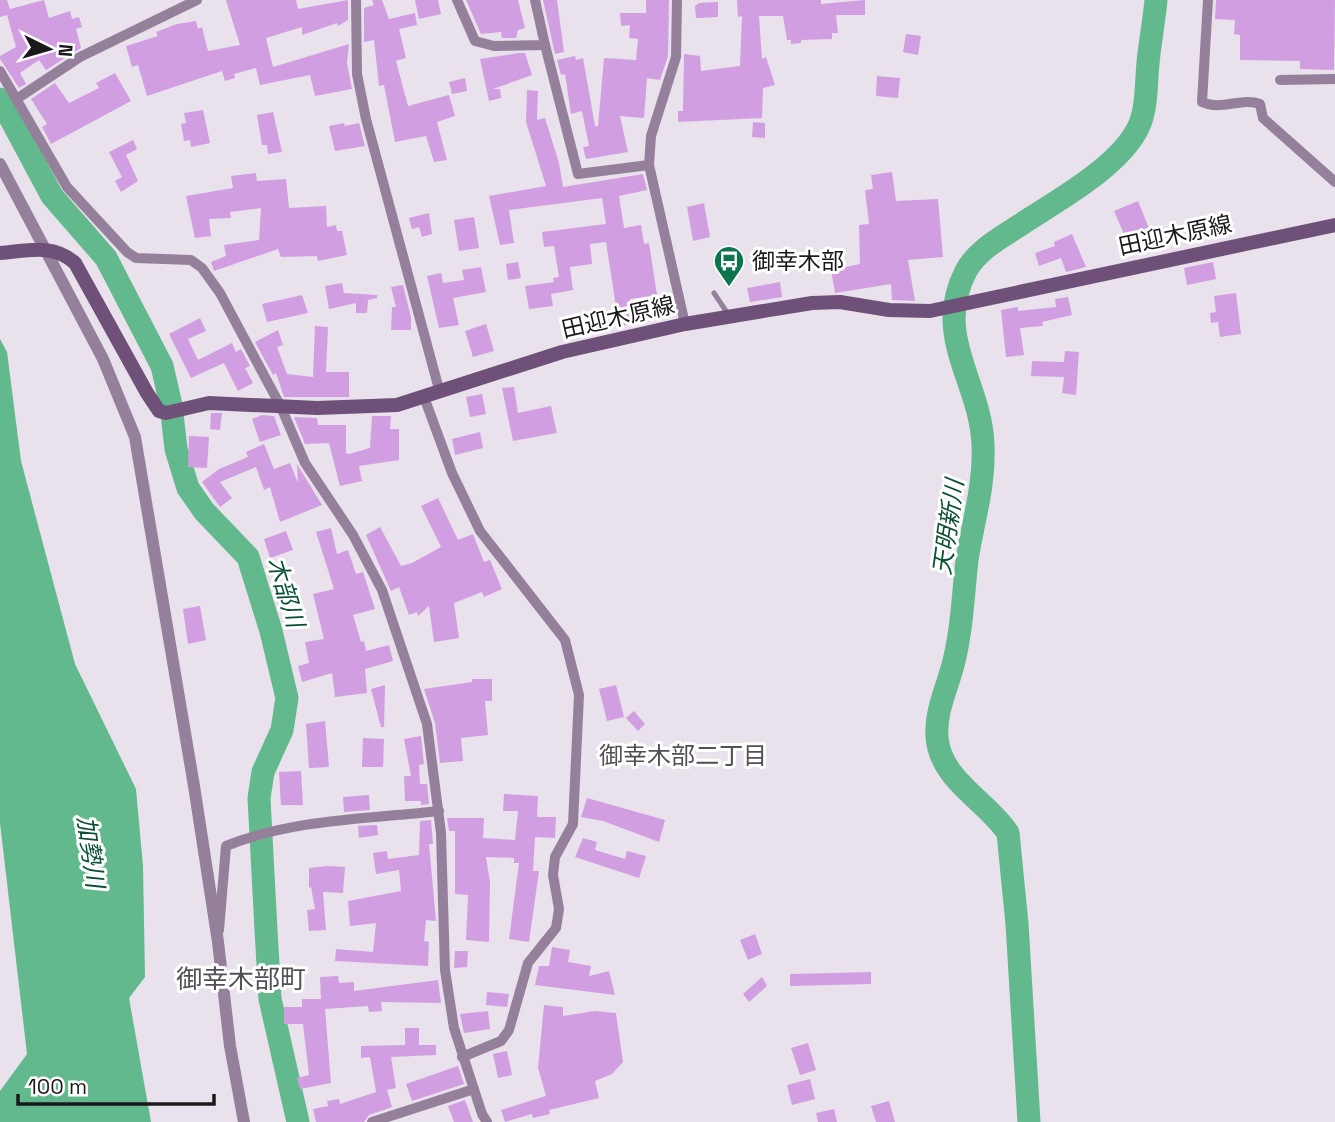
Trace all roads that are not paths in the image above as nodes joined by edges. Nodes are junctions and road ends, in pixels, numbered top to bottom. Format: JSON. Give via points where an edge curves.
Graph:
{"nodes":[{"id":1,"x":197,"y":0,"type":"edge"},
{"id":2,"x":356,"y":0,"type":"edge"},
{"id":3,"x":457,"y":0,"type":"edge"},
{"id":4,"x":535,"y":0,"type":"edge"},
{"id":5,"x":677,"y":0,"type":"edge"},
{"id":6,"x":1208,"y":0,"type":"edge"},
{"id":7,"x":545,"y":45,"type":"junction"},
{"id":8,"x":0,"y":71,"type":"edge"},
{"id":9,"x":1335,"y":79,"type":"edge"},
{"id":10,"x":1280,"y":80,"type":"dead end"},
{"id":11,"x":18,"y":98,"type":"junction"},
{"id":12,"x":0,"y":164,"type":"edge"},
{"id":13,"x":649,"y":165,"type":"junction"},
{"id":14,"x":1335,"y":182,"type":"edge"},
{"id":15,"x":1335,"y":225,"type":"edge"},
{"id":16,"x":46,"y":248,"type":"junction"},
{"id":17,"x":0,"y":253,"type":"edge"},
{"id":18,"x":714,"y":293,"type":"dead end"},
{"id":19,"x":729,"y":317,"type":"junction"},
{"id":20,"x":685,"y":324,"type":"junction"},
{"id":21,"x":440,"y":393,"type":"junction"},
{"id":22,"x":425,"y":397,"type":"junction"},
{"id":23,"x":281,"y":407,"type":"junction"},
{"id":24,"x":439,"y":811,"type":"junction"},
{"id":25,"x":218,"y":942,"type":"junction"},
{"id":26,"x":462,"y":1057,"type":"junction"},
{"id":27,"x":474,"y":1089,"type":"junction"},
{"id":28,"x":244,"y":1122,"type":"edge"},
{"id":29,"x":372,"y":1122,"type":"edge"},
{"id":30,"x":487,"y":1122,"type":"edge"}],
"edges":[{"from":1,"to":11,"type":"street","via":[[80,57]]},
{"from":2,"to":21,"type":"street","via":[[357,74],[366,119]]},
{"from":3,"to":7,"type":"street","via":[[475,41],[494,46]]},
{"from":4,"to":7,"type":"street"},
{"from":5,"to":13,"type":"street","via":[[676,57],[650,136]]},
{"from":6,"to":14,"type":"street","via":[[1202,102],[1261,104],[1263,118]]},
{"from":7,"to":13,"type":"street","via":[[578,174]]},
{"from":8,"to":11,"type":"street"},
{"from":9,"to":10,"type":"street"},
{"from":11,"to":23,"type":"street","via":[[67,187],[127,252],[136,258],[191,260],[202,268]]},
{"from":12,"to":16,"type":"street"},
{"from":13,"to":20,"type":"street"},
{"from":15,"to":19,"type":"main road","name":"田迎木原線","via":[[941,309],[888,310],[840,302]]},
{"from":16,"to":17,"type":"main road"},
{"from":16,"to":23,"type":"main road","name":"田迎木原線","via":[[75,263],[159,411],[209,403]]},
{"from":16,"to":25,"type":"street","via":[[108,370],[135,438]]},
{"from":18,"to":19,"type":"lane"},
{"from":19,"to":20,"type":"main road","name":"田迎木原線"},
{"from":20,"to":21,"type":"main road","name":"田迎木原線","via":[[562,352]]},
{"from":21,"to":22,"type":"main road","name":"田迎木原線"},
{"from":22,"to":23,"type":"main road","name":"田迎木原線","via":[[363,408]]},
{"from":22,"to":26,"type":"street","via":[[452,474],[480,531],[565,640],[579,695],[573,824],[555,857],[553,875],[559,909],[556,928],[528,963],[509,1030],[501,1041]]},
{"from":23,"to":24,"type":"street","via":[[305,463],[353,535],[382,590],[427,724]]},
{"from":24,"to":25,"type":"street","via":[[290,828],[226,846]]},
{"from":24,"to":26,"type":"street","via":[[445,970]]},
{"from":25,"to":28,"type":"street"},
{"from":26,"to":27,"type":"street"},
{"from":27,"to":29,"type":"street"},
{"from":27,"to":30,"type":"street"}]}
